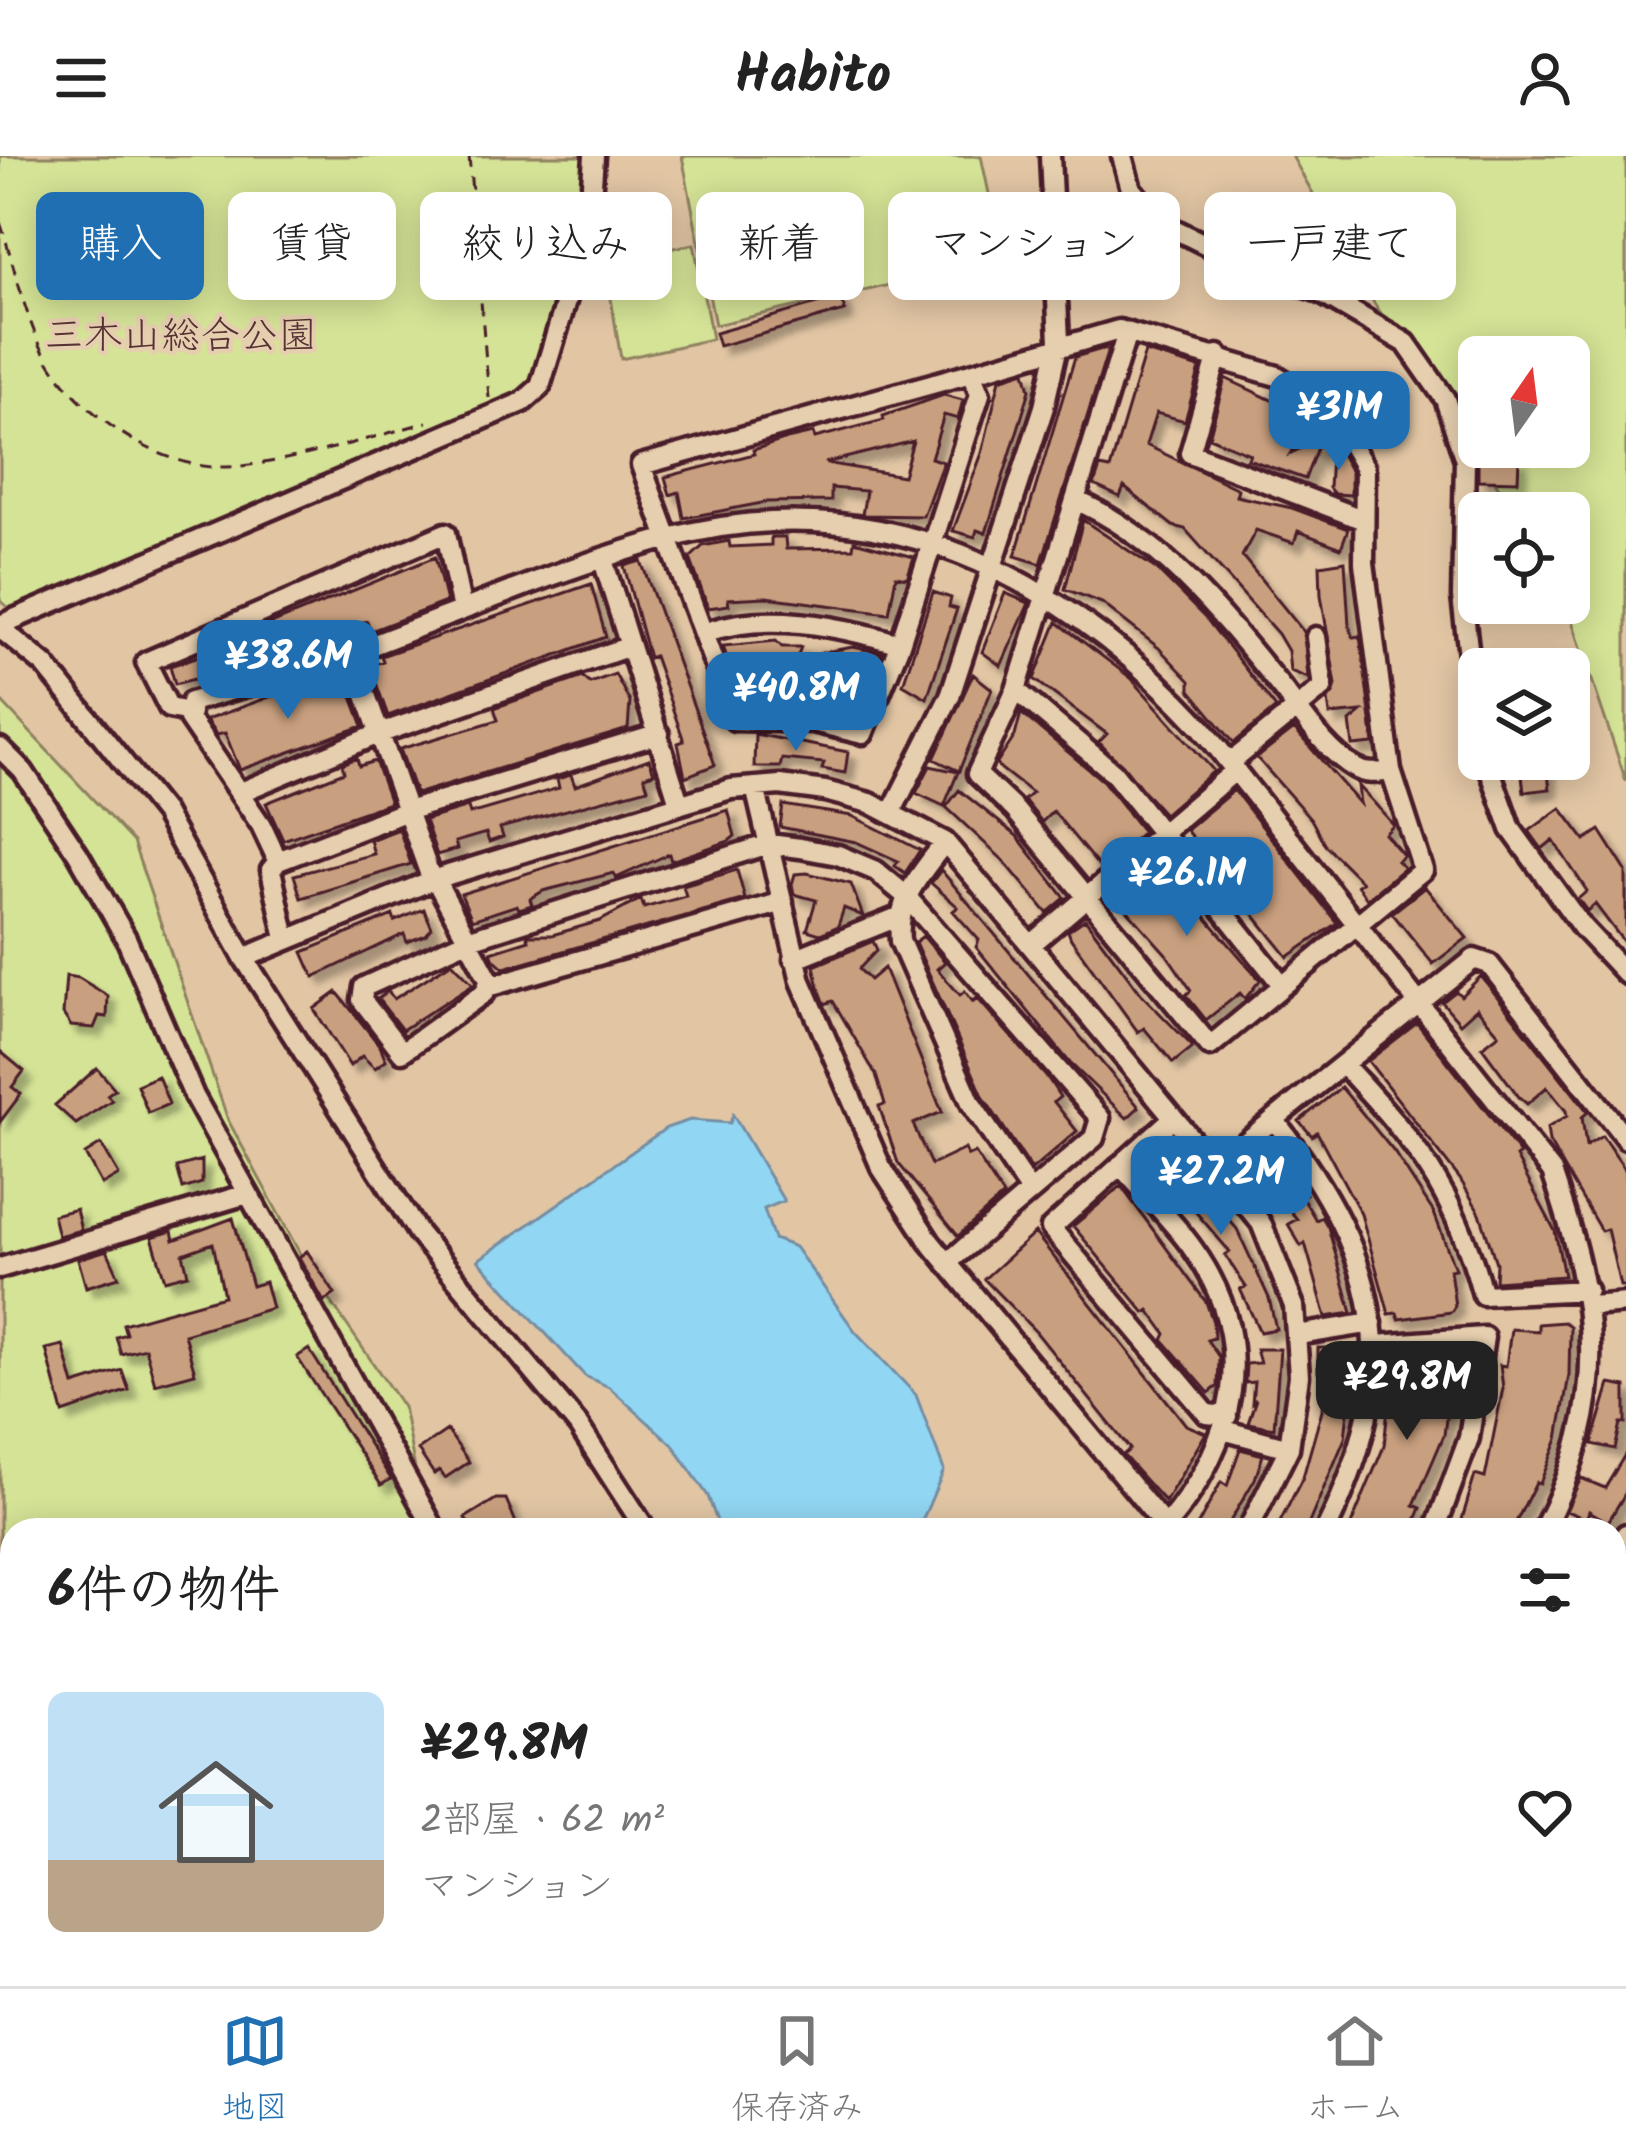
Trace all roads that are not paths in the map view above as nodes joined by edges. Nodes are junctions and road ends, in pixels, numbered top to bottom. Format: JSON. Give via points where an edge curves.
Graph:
{"nodes":[{"id":1,"x":595,"y":156,"type":"edge"},
{"id":2,"x":1050,"y":156,"type":"edge"},
{"id":3,"x":1122,"y":156,"type":"edge"},
{"id":4,"x":1127,"y":333,"type":"junction"},
{"id":5,"x":1058,"y":346,"type":"junction"},
{"id":6,"x":1218,"y":355,"type":"junction"},
{"id":7,"x":970,"y":373,"type":"junction"},
{"id":8,"x":1075,"y":500,"type":"junction"},
{"id":9,"x":1364,"y":520,"type":"junction"},
{"id":10,"x":665,"y":539,"type":"junction"},
{"id":11,"x":933,"y":545,"type":"junction"},
{"id":12,"x":603,"y":560,"type":"junction"},
{"id":13,"x":994,"y":566,"type":"junction"},
{"id":14,"x":1046,"y":594,"type":"junction"},
{"id":15,"x":462,"y":610,"type":"junction"},
{"id":16,"x":0,"y":626,"type":"edge"},
{"id":17,"x":704,"y":633,"type":"junction"},
{"id":18,"x":1316,"y":637,"type":"dead end"},
{"id":19,"x":900,"y":644,"type":"junction"},
{"id":20,"x":630,"y":646,"type":"junction"},
{"id":21,"x":1468,"y":648,"type":"edge"},
{"id":22,"x":351,"y":653,"type":"junction"},
{"id":23,"x":1016,"y":690,"type":"junction"},
{"id":24,"x":1297,"y":707,"type":"junction"},
{"id":25,"x":190,"y":712,"type":"junction"},
{"id":26,"x":381,"y":733,"type":"junction"},
{"id":27,"x":658,"y":734,"type":"junction"},
{"id":28,"x":0,"y":748,"type":"edge"},
{"id":29,"x":1233,"y":766,"type":"junction"},
{"id":30,"x":1390,"y":771,"type":"junction"},
{"id":31,"x":1494,"y":780,"type":"edge"},
{"id":32,"x":755,"y":787,"type":"junction"},
{"id":33,"x":241,"y":791,"type":"junction"},
{"id":34,"x":679,"y":803,"type":"junction"},
{"id":35,"x":406,"y":811,"type":"junction"},
{"id":36,"x":891,"y":813,"type":"junction"},
{"id":37,"x":1162,"y":834,"type":"junction"},
{"id":38,"x":945,"y":842,"type":"junction"},
{"id":39,"x":769,"y":844,"type":"junction"},
{"id":40,"x":278,"y":861,"type":"junction"},
{"id":41,"x":433,"y":880,"type":"junction"},
{"id":42,"x":905,"y":895,"type":"junction"},
{"id":43,"x":1088,"y":897,"type":"junction"},
{"id":44,"x":782,"y":902,"type":"junction"},
{"id":45,"x":898,"y":917,"type":"junction"},
{"id":46,"x":1358,"y":924,"type":"junction"},
{"id":47,"x":286,"y":939,"type":"junction"},
{"id":48,"x":467,"y":940,"type":"junction"},
{"id":49,"x":1032,"y":944,"type":"junction"},
{"id":50,"x":244,"y":958,"type":"junction"},
{"id":51,"x":794,"y":959,"type":"junction"},
{"id":52,"x":1626,"y":974,"type":"edge"},
{"id":53,"x":1283,"y":986,"type":"junction"},
{"id":54,"x":488,"y":987,"type":"junction"},
{"id":55,"x":1419,"y":1001,"type":"junction"},
{"id":56,"x":1343,"y":1064,"type":"junction"},
{"id":57,"x":1172,"y":1119,"type":"junction"},
{"id":58,"x":1275,"y":1121,"type":"junction"},
{"id":59,"x":1626,"y":1139,"type":"edge"},
{"id":60,"x":1120,"y":1166,"type":"junction"},
{"id":61,"x":1217,"y":1166,"type":"junction"},
{"id":62,"x":1029,"y":1190,"type":"junction"},
{"id":63,"x":248,"y":1194,"type":"junction"},
{"id":64,"x":947,"y":1263,"type":"junction"},
{"id":65,"x":0,"y":1268,"type":"edge"},
{"id":66,"x":1589,"y":1298,"type":"junction"},
{"id":67,"x":1626,"y":1303,"type":"edge"},
{"id":68,"x":1372,"y":1323,"type":"junction"},
{"id":69,"x":1298,"y":1335,"type":"junction"},
{"id":70,"x":1377,"y":1345,"type":"junction"},
{"id":71,"x":1225,"y":1423,"type":"junction"},
{"id":72,"x":1289,"y":1448,"type":"junction"},
{"id":73,"x":428,"y":1518,"type":"edge"},
{"id":74,"x":638,"y":1518,"type":"edge"},
{"id":75,"x":1159,"y":1518,"type":"edge"},
{"id":76,"x":1174,"y":1518,"type":"edge"},
{"id":77,"x":1254,"y":1518,"type":"edge"},
{"id":78,"x":1333,"y":1518,"type":"edge"},
{"id":79,"x":1439,"y":1518,"type":"edge"},
{"id":80,"x":1547,"y":1518,"type":"edge"}],
"edges":[{"from":1,"to":16,"type":"street","via":[[589,226],[540,387],[524,402]]},
{"from":2,"to":5,"type":"street"},
{"from":3,"to":21,"type":"street","via":[[1131,189],[1158,221],[1319,292],[1406,344],[1445,399],[1466,460]]},
{"from":4,"to":5,"type":"street"},
{"from":4,"to":6,"type":"street"},
{"from":4,"to":8,"type":"street"},
{"from":5,"to":7,"type":"street"},
{"from":5,"to":13,"type":"street"},
{"from":6,"to":9,"type":"street","via":[[1277,376],[1330,409],[1365,468]]},
{"from":6,"to":9,"type":"street","via":[[1190,452]]},
{"from":7,"to":10,"type":"street","via":[[641,465]]},
{"from":7,"to":11,"type":"street","via":[[980,394]]},
{"from":8,"to":14,"type":"street"},
{"from":8,"to":24,"type":"street","via":[[1176,569]]},
{"from":9,"to":30,"type":"street"},
{"from":10,"to":11,"type":"street","via":[[772,524],[832,525]]},
{"from":10,"to":12,"type":"street"},
{"from":10,"to":17,"type":"street"},
{"from":11,"to":13,"type":"street"},
{"from":11,"to":19,"type":"street"},
{"from":12,"to":15,"type":"street"},
{"from":12,"to":20,"type":"street"},
{"from":13,"to":14,"type":"street"},
{"from":13,"to":36,"type":"street","via":[[950,696]]},
{"from":14,"to":23,"type":"street"},
{"from":14,"to":29,"type":"street","via":[[1147,668]]},
{"from":15,"to":22,"type":"street"},
{"from":15,"to":25,"type":"street","via":[[446,532],[146,662],[169,708]]},
{"from":16,"to":50,"type":"street","via":[[45,665],[164,813]]},
{"from":17,"to":19,"type":"street","via":[[787,622]]},
{"from":17,"to":19,"type":"street","via":[[735,720],[813,722],[862,734]]},
{"from":18,"to":24,"type":"street","via":[[1323,687]]},
{"from":20,"to":26,"type":"street"},
{"from":20,"to":27,"type":"street"},
{"from":22,"to":25,"type":"street","via":[[191,703]]},
{"from":22,"to":26,"type":"street"},
{"from":23,"to":37,"type":"street","via":[[1113,772]]},
{"from":23,"to":43,"type":"street","via":[[976,774]]},
{"from":24,"to":29,"type":"street"},
{"from":24,"to":30,"type":"street","via":[[1356,769]]},
{"from":25,"to":33,"type":"street"},
{"from":26,"to":33,"type":"street"},
{"from":26,"to":35,"type":"street"},
{"from":27,"to":34,"type":"street"},
{"from":27,"to":35,"type":"street"},
{"from":28,"to":63,"type":"street","via":[[67,837],[126,938],[194,1096]]},
{"from":29,"to":37,"type":"street"},
{"from":29,"to":46,"type":"street"},
{"from":30,"to":46,"type":"street","via":[[1423,870]]},
{"from":31,"to":52,"type":"street","via":[[1511,829]]},
{"from":32,"to":34,"type":"street"},
{"from":32,"to":36,"type":"street","via":[[826,791]]},
{"from":32,"to":39,"type":"street"},
{"from":33,"to":40,"type":"street"},
{"from":34,"to":41,"type":"street"},
{"from":35,"to":40,"type":"street"},
{"from":35,"to":41,"type":"street"},
{"from":36,"to":38,"type":"street"},
{"from":37,"to":43,"type":"street"},
{"from":37,"to":53,"type":"street"},
{"from":38,"to":42,"type":"street"},
{"from":38,"to":49,"type":"street"},
{"from":39,"to":42,"type":"street","via":[[838,855]]},
{"from":39,"to":44,"type":"street"},
{"from":39,"to":48,"type":"street"},
{"from":40,"to":47,"type":"street","via":[[271,870]]},
{"from":41,"to":47,"type":"street"},
{"from":41,"to":48,"type":"street"},
{"from":42,"to":45,"type":"street"},
{"from":42,"to":62,"type":"street","via":[[1100,1118],[1094,1138]]},
{"from":43,"to":49,"type":"street"},
{"from":43,"to":53,"type":"street","via":[[1210,1046]]},
{"from":44,"to":51,"type":"street"},
{"from":44,"to":54,"type":"street"},
{"from":45,"to":51,"type":"street"},
{"from":45,"to":62,"type":"street","via":[[905,962],[972,1105]]},
{"from":46,"to":53,"type":"street"},
{"from":46,"to":55,"type":"street"},
{"from":47,"to":50,"type":"street"},
{"from":48,"to":54,"type":"street"},
{"from":48,"to":54,"type":"street","via":[[364,987],[362,1000],[402,1052]]},
{"from":49,"to":57,"type":"street"},
{"from":50,"to":74,"type":"street","via":[[418,1233],[578,1425]]},
{"from":51,"to":64,"type":"street","via":[[881,1167]]},
{"from":55,"to":56,"type":"street"},
{"from":55,"to":59,"type":"street","via":[[1474,959],[1489,964]]},
{"from":55,"to":66,"type":"street","via":[[1552,1172]]},
{"from":56,"to":58,"type":"street"},
{"from":56,"to":66,"type":"street","via":[[1446,1191],[1483,1295]]},
{"from":57,"to":60,"type":"street"},
{"from":57,"to":61,"type":"street"},
{"from":58,"to":61,"type":"street"},
{"from":58,"to":68,"type":"street","via":[[1346,1225]]},
{"from":60,"to":71,"type":"street","via":[[1212,1279],[1232,1351]]},
{"from":60,"to":71,"type":"street","via":[[1051,1228],[1207,1414]]},
{"from":61,"to":69,"type":"street","via":[[1281,1264]]},
{"from":62,"to":64,"type":"street"},
{"from":63,"to":65,"type":"street"},
{"from":63,"to":73,"type":"street"},
{"from":64,"to":75,"type":"street"},
{"from":66,"to":67,"type":"street"},
{"from":66,"to":80,"type":"street","via":[[1587,1402]]},
{"from":68,"to":69,"type":"street"},
{"from":68,"to":70,"type":"street"},
{"from":69,"to":72,"type":"street"},
{"from":70,"to":78,"type":"street","via":[[1352,1476]]},
{"from":70,"to":79,"type":"street","via":[[1484,1337],[1469,1438]]},
{"from":71,"to":72,"type":"street"},
{"from":71,"to":76,"type":"street","via":[[1216,1456]]},
{"from":72,"to":77,"type":"street"}]}
